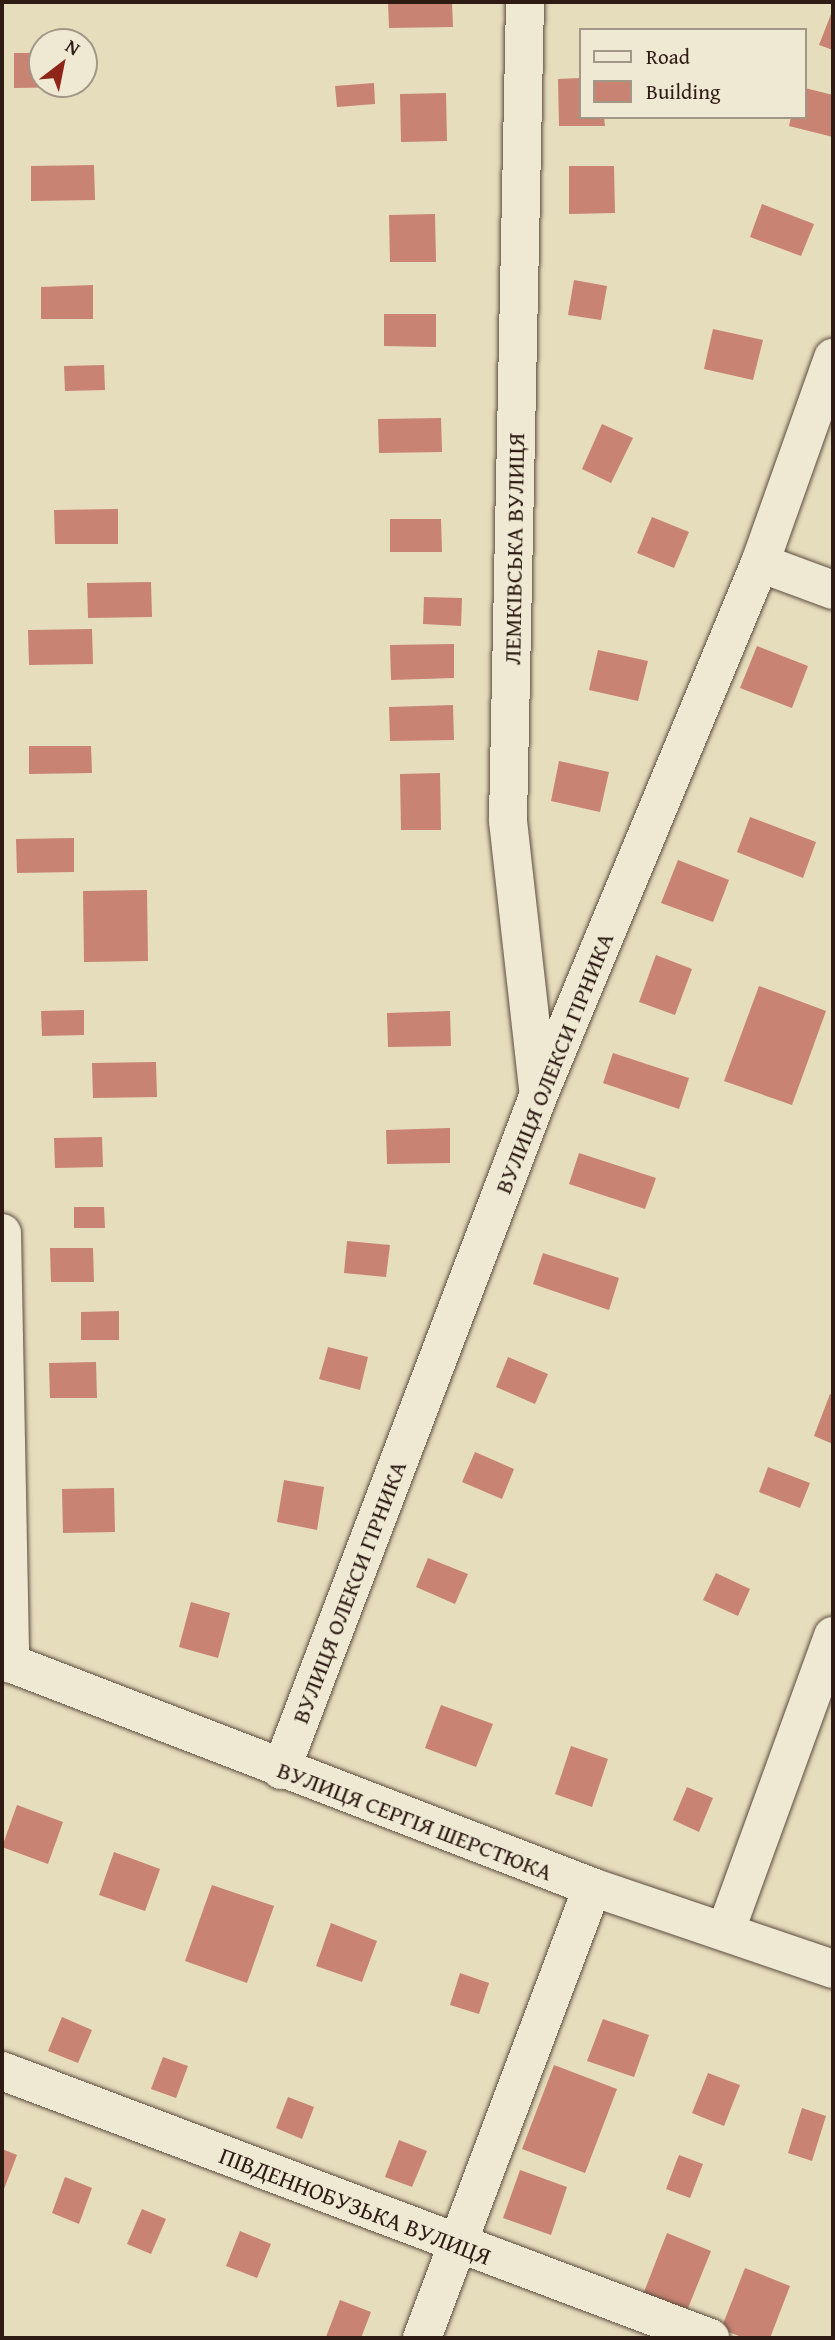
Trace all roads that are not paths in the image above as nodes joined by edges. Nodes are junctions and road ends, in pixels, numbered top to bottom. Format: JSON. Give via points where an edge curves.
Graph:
{"nodes":[{"id":1,"x":525,"y":2,"type":"edge"},
{"id":2,"x":833,"y":358,"type":"edge"},
{"id":3,"x":760,"y":563,"type":"junction"},
{"id":4,"x":833,"y":590,"type":"edge"},
{"id":5,"x":539,"y":1094,"type":"junction"},
{"id":6,"x":2,"y":1233,"type":"edge"},
{"id":7,"x":833,"y":1636,"type":"edge"},
{"id":8,"x":6,"y":1662,"type":"edge"},
{"id":9,"x":281,"y":1770,"type":"junction"},
{"id":10,"x":592,"y":1887,"type":"junction"},
{"id":11,"x":726,"y":1930,"type":"junction"},
{"id":12,"x":833,"y":1969,"type":"edge"},
{"id":13,"x":2,"y":2071,"type":"edge"},
{"id":14,"x":460,"y":2246,"type":"junction"},
{"id":15,"x":422,"y":2338,"type":"edge"},
{"id":16,"x":709,"y":2338,"type":"edge"}],
"edges":[{"from":1,"to":5,"type":"street","name":"ЛЕМКІВСЬКА ВУЛИЦЯ","via":[[508,821]]},
{"from":2,"to":3,"type":"street","name":"ВУЛИЦЯ ОЛЕКСИ ГІРНИКА"},
{"from":3,"to":4,"type":"street"},
{"from":3,"to":5,"type":"street","name":"ВУЛИЦЯ ОЛЕКСИ ГІРНИКА"},
{"from":5,"to":9,"type":"street","name":"ВУЛИЦЯ ОЛЕКСИ ГІРНИКА"},
{"from":6,"to":8,"type":"street"},
{"from":7,"to":11,"type":"street"},
{"from":8,"to":9,"type":"street","name":"ВУЛИЦЯ СЕРГІЯ ШЕРСТЮКА"},
{"from":9,"to":10,"type":"street","name":"ВУЛИЦЯ СЕРГІЯ ШЕРСТЮКА"},
{"from":10,"to":11,"type":"street","name":"ВУЛИЦЯ СЕРГІЯ ШЕРСТЮКА"},
{"from":10,"to":14,"type":"street"},
{"from":11,"to":12,"type":"street","name":"ВУЛИЦЯ СЕРГІЯ ШЕРСТЮКА"},
{"from":13,"to":14,"type":"street","name":"ПІВДЕННОБУЗЬКА ВУЛИЦЯ"},
{"from":14,"to":15,"type":"street"},
{"from":14,"to":16,"type":"street","name":"ПІВДЕННОБУЗЬКА ВУЛИЦЯ"}]}
